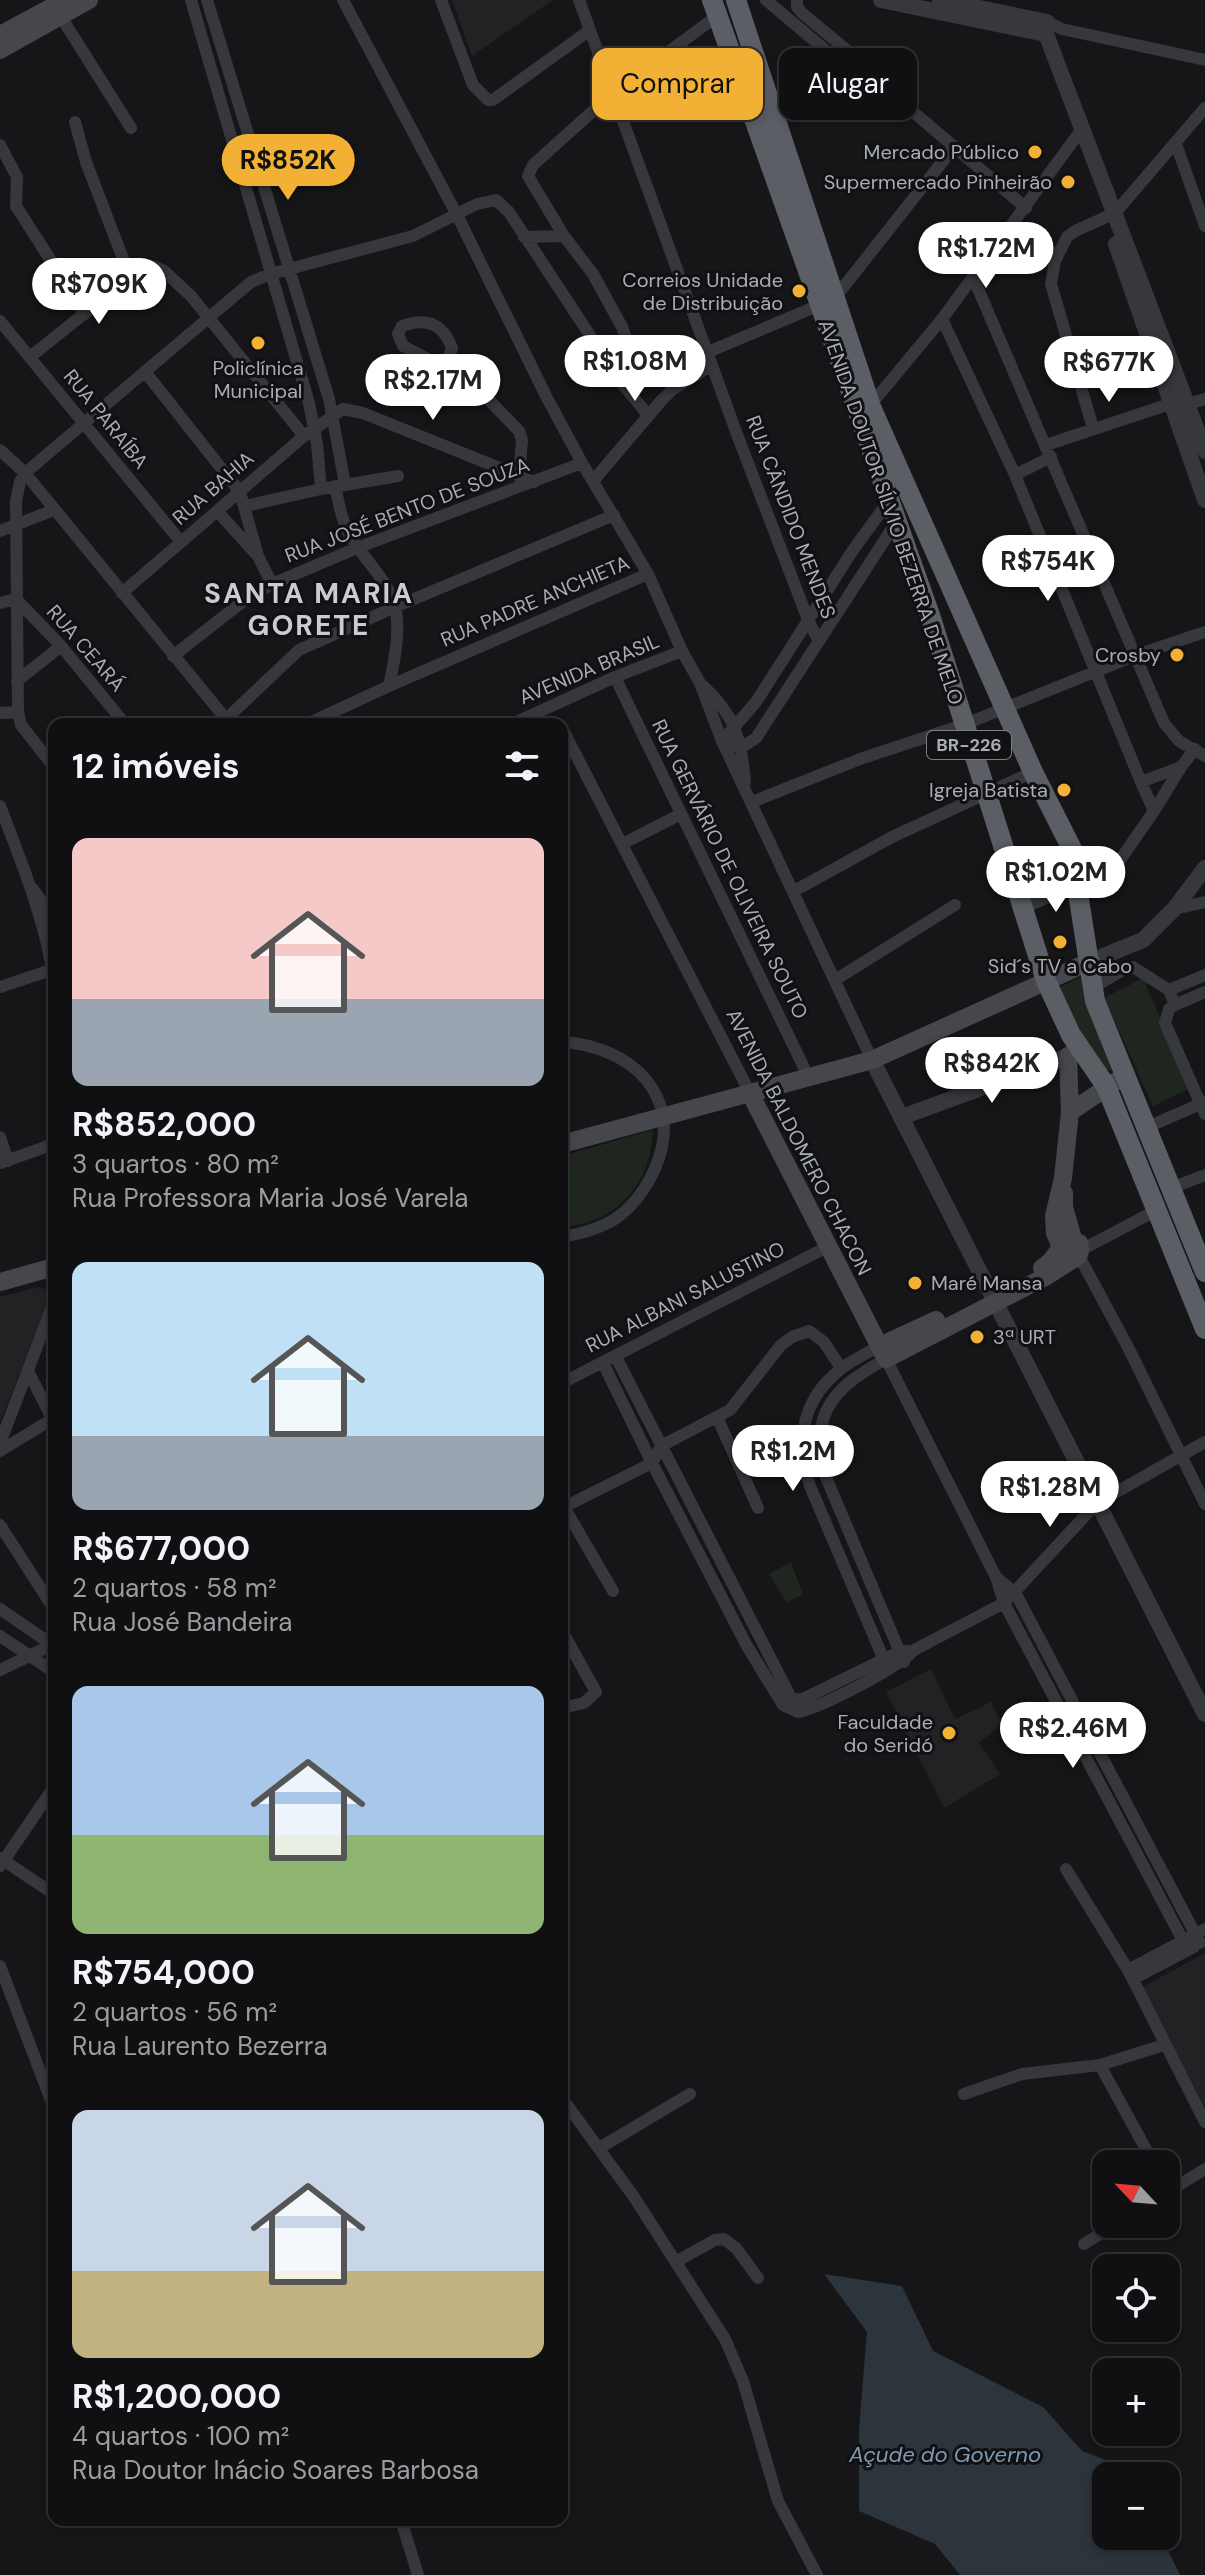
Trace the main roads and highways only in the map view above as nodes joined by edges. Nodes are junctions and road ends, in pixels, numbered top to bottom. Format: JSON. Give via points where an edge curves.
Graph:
{"nodes":[{"id":1,"x":89,"y":0,"type":"edge"},
{"id":2,"x":736,"y":0,"type":"edge"},
{"id":3,"x":60,"y":8,"type":"edge"},
{"id":4,"x":714,"y":8,"type":"edge"},
{"id":5,"x":4,"y":41,"type":"edge"},
{"id":6,"x":728,"y":48,"type":"edge"},
{"id":7,"x":764,"y":81,"type":"joint"},
{"id":8,"x":754,"y":120,"type":"edge"},
{"id":9,"x":784,"y":142,"type":"junction"},
{"id":10,"x":764,"y":149,"type":"junction"},
{"id":11,"x":791,"y":195,"type":"junction"},
{"id":12,"x":864,"y":410,"type":"junction"},
{"id":13,"x":956,"y":601,"type":"junction"},
{"id":14,"x":930,"y":615,"type":"junction"},
{"id":15,"x":1091,"y":961,"type":"junction"},
{"id":16,"x":1046,"y":981,"type":"junction"},
{"id":17,"x":1075,"y":1053,"type":"junction"},
{"id":18,"x":1115,"y":1081,"type":"junction"},
{"id":19,"x":750,"y":1093,"type":"junction"},
{"id":20,"x":1070,"y":1112,"type":"junction"},
{"id":21,"x":568,"y":1142,"type":"edge"},
{"id":22,"x":48,"y":1269,"type":"edge"},
{"id":23,"x":1205,"y":1272,"type":"edge"},
{"id":24,"x":48,"y":1279,"type":"edge"},
{"id":25,"x":0,"y":1282,"type":"edge"},
{"id":26,"x":0,"y":1292,"type":"edge"},
{"id":27,"x":1200,"y":1302,"type":"edge"},
{"id":28,"x":1205,"y":1329,"type":"edge"}],
"edges":[{"from":1,"to":3,"type":"main road"},
{"from":2,"to":7,"type":"highway","name":"AVENIDA DOUTOR SÍLVIO BEZERRA DE MELO","number":"BR-226"},
{"from":3,"to":5,"type":"main road"},
{"from":4,"to":6,"type":"highway","name":"AVENIDA DOUTOR SÍLVIO BEZERRA DE MELO","number":"BR-226"},
{"from":7,"to":9,"type":"highway","name":"AVENIDA DOUTOR SÍLVIO BEZERRA DE MELO","number":"BR-226"},
{"from":8,"to":10,"type":"highway","name":"AVENIDA DOUTOR SÍLVIO BEZERRA DE MELO","number":"BR-226"},
{"from":9,"to":10,"type":"highway"},
{"from":9,"to":11,"type":"highway","name":"AVENIDA DOUTOR SÍLVIO BEZERRA DE MELO","number":"BR-226"},
{"from":10,"to":11,"type":"highway","name":"AVENIDA DOUTOR SÍLVIO BEZERRA DE MELO","number":"BR-226"},
{"from":11,"to":12,"type":"highway","name":"AVENIDA DOUTOR SÍLVIO BEZERRA DE MELO","number":"BR-226"},
{"from":12,"to":13,"type":"highway","name":"AVENIDA DOUTOR SÍLVIO BEZERRA DE MELO","number":"BR-226","via":[[911,498]]},
{"from":12,"to":14,"type":"highway","name":"AVENIDA DOUTOR SÍLVIO BEZERRA DE MELO","number":"BR-226"},
{"from":13,"to":14,"type":"highway"},
{"from":13,"to":15,"type":"highway","name":"AVENIDA DOUTOR SÍLVIO BEZERRA DE MELO","number":"BR-226","via":[[1076,857]]},
{"from":14,"to":16,"type":"highway","name":"AVENIDA DOUTOR SÍLVIO BEZERRA DE MELO","number":"BR-226"},
{"from":15,"to":16,"type":"main road"},
{"from":15,"to":18,"type":"highway","name":"AVENIDA DOUTOR SÍLVIO BEZERRA DE MELO","number":"BR-226","via":[[1092,988]]},
{"from":16,"to":17,"type":"highway","name":"AVENIDA DOUTOR SÍLVIO BEZERRA DE MELO","number":"BR-226"},
{"from":16,"to":19,"type":"main road","via":[[872,1060]]},
{"from":17,"to":18,"type":"highway","name":"AVENIDA DOUTOR SÍLVIO BEZERRA DE MELO","number":"BR-226"},
{"from":17,"to":20,"type":"main road"},
{"from":18,"to":20,"type":"main road"},
{"from":18,"to":23,"type":"highway","name":"AVENIDA DOUTOR SÍLVIO BEZERRA DE MELO","number":"BR-226","via":[[1145,1128]]},
{"from":18,"to":27,"type":"highway","name":"AVENIDA DOUTOR SÍLVIO BEZERRA DE MELO","number":"BR-226","via":[[1157,1210]]},
{"from":19,"to":20,"type":"main road","name":"AVENIDA BALDOMERO CHACON","via":[[883,1353],[1071,1251],[1063,1178]]},
{"from":19,"to":21,"type":"main road"},
{"from":22,"to":25,"type":"main road"},
{"from":24,"to":26,"type":"main road"},
{"from":27,"to":28,"type":"highway","name":"AVENIDA DOUTOR SÍLVIO BEZERRA DE MELO","number":"BR-226"}]}
